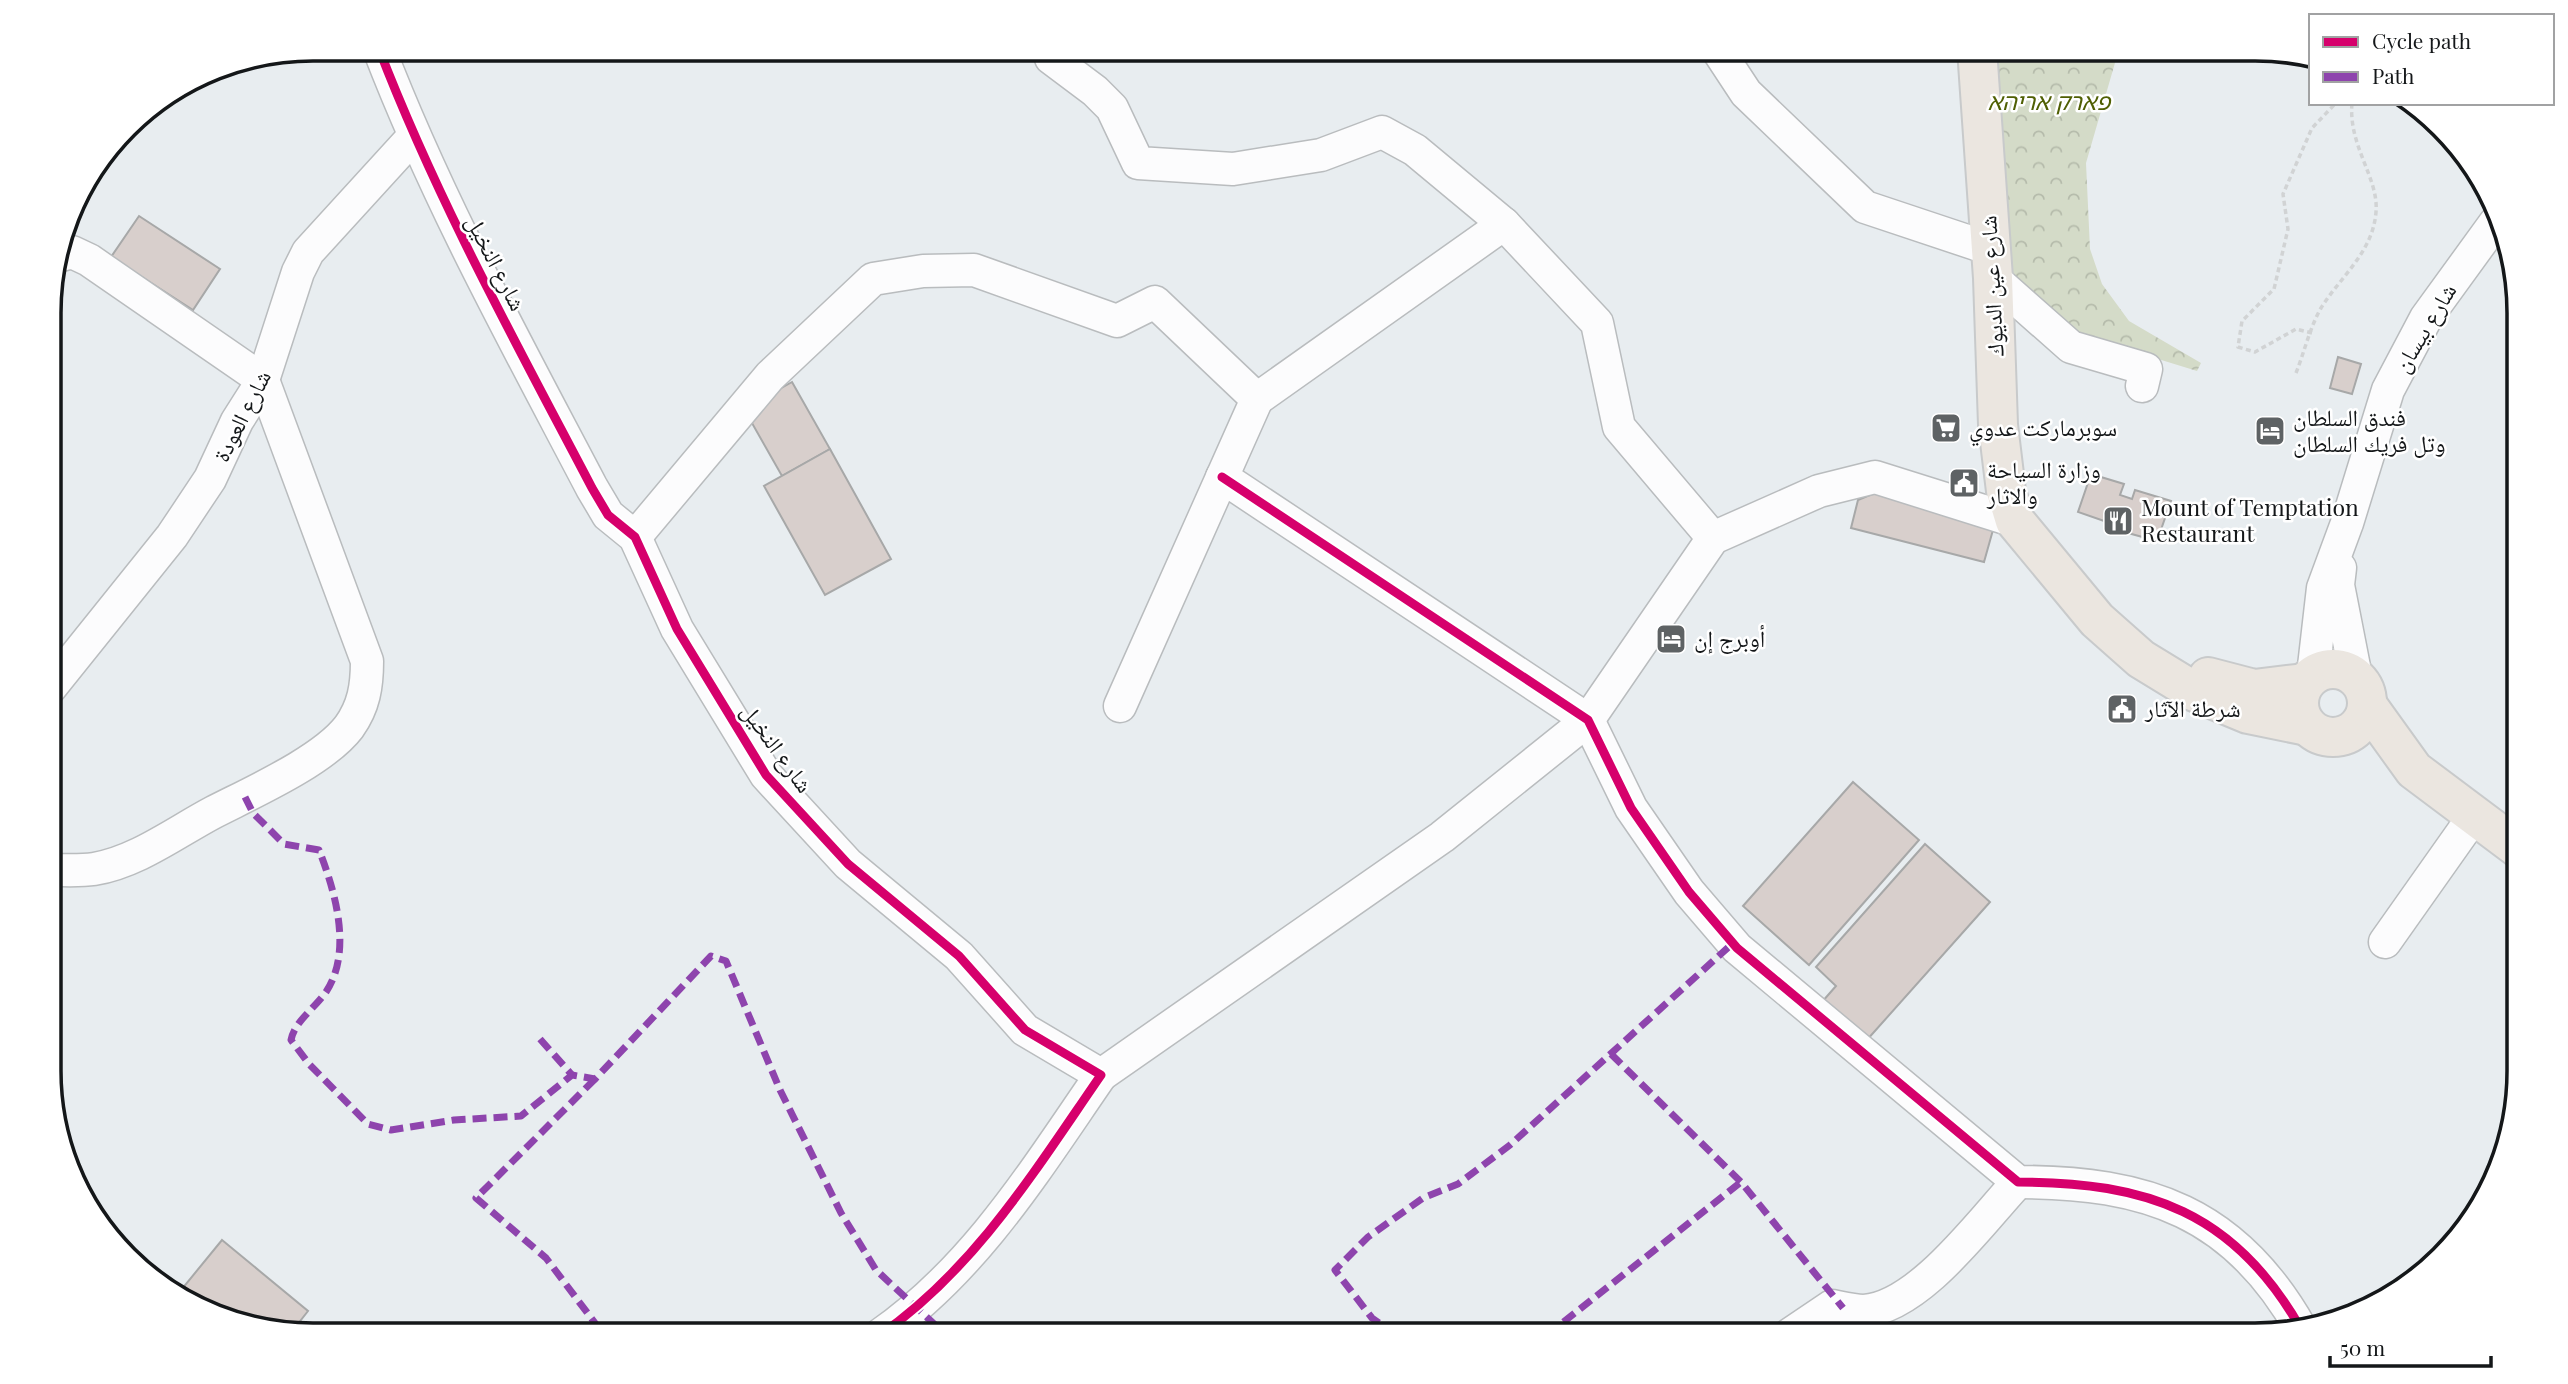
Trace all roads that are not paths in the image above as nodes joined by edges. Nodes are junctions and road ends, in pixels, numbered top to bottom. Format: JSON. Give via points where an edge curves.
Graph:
{"nodes":[{"id":1,"x":384,"y":61,"type":"edge"},
{"id":2,"x":1055,"y":61,"type":"edge"},
{"id":3,"x":1725,"y":61,"type":"edge"},
{"id":4,"x":1978,"y":61,"type":"edge"},
{"id":5,"x":413,"y":137,"type":"junction"},
{"id":6,"x":1504,"y":224,"type":"junction"},
{"id":7,"x":2492,"y":228,"type":"edge"},
{"id":8,"x":69,"y":253,"type":"edge"},
{"id":9,"x":1992,"y":263,"type":"junction"},
{"id":10,"x":263,"y":380,"type":"junction"},
{"id":11,"x":2142,"y":386,"type":"dead end"},
{"id":12,"x":1256,"y":399,"type":"junction"},
{"id":13,"x":1222,"y":477,"type":"junction"},
{"id":14,"x":2015,"y":521,"type":"junction"},
{"id":15,"x":2347,"y":523,"type":"junction"},
{"id":16,"x":635,"y":537,"type":"junction"},
{"id":17,"x":1713,"y":538,"type":"junction"},
{"id":18,"x":2097,"y":620,"type":"junction"},
{"id":19,"x":61,"y":674,"type":"edge"},
{"id":20,"x":2309,"y":679,"type":"junction"},
{"id":21,"x":2362,"y":691,"type":"junction"},
{"id":22,"x":1120,"y":706,"type":"dead end"},
{"id":23,"x":1588,"y":720,"type":"junction"},
{"id":24,"x":2323,"y":732,"type":"junction"},
{"id":25,"x":2474,"y":816,"type":"junction"},
{"id":26,"x":2507,"y":840,"type":"edge"},
{"id":27,"x":61,"y":870,"type":"edge"},
{"id":28,"x":2385,"y":942,"type":"dead end"},
{"id":29,"x":1101,"y":1075,"type":"junction"},
{"id":30,"x":2018,"y":1182,"type":"junction"},
{"id":31,"x":2295,"y":1320,"type":"edge"},
{"id":32,"x":897,"y":1323,"type":"edge"},
{"id":33,"x":1807,"y":1323,"type":"edge"}],
"edges":[{"from":1,"to":5,"type":"street","name":"شارع النخيل"},
{"from":2,"to":6,"type":"street","via":[[1112,108],[1138,163],[1233,169],[1321,155],[1382,132],[1415,150]]},
{"from":3,"to":9,"type":"street","via":[[1746,93],[1865,207]]},
{"from":4,"to":9,"type":"main road","name":"شارع عين الديوك"},
{"from":5,"to":10,"type":"street","name":"شارع العودة","via":[[308,252]]},
{"from":5,"to":16,"type":"street","name":"شارع النخيل","via":[[474,265],[592,488],[608,515]]},
{"from":6,"to":12,"type":"street"},
{"from":6,"to":17,"type":"street","via":[[1597,323],[1619,427]]},
{"from":7,"to":15,"type":"street","name":"شارع بيسان","via":[[2426,318],[2388,390]]},
{"from":8,"to":10,"type":"street","via":[[89,260]]},
{"from":9,"to":11,"type":"street","via":[[2071,347],[2146,369]]},
{"from":9,"to":14,"type":"main road","name":"شارع عين الديوك","via":[[1998,425],[2006,491]]},
{"from":10,"to":19,"type":"street","name":"شارع العودة","via":[[192,509]]},
{"from":10,"to":27,"type":"street","via":[[367,661],[367,687],[360,709],[349,727],[325,748],[255,792],[154,845],[94,869]]},
{"from":12,"to":13,"type":"street"},
{"from":12,"to":16,"type":"street","via":[[1155,302],[1117,321],[974,270],[923,271],[873,279],[771,376]]},
{"from":13,"to":22,"type":"street"},
{"from":13,"to":23,"type":"street"},
{"from":14,"to":17,"type":"street","via":[[1875,477],[1819,491]]},
{"from":14,"to":18,"type":"main road"},
{"from":15,"to":20,"type":"street","name":"شارع بيسان","via":[[2323,588]]},
{"from":15,"to":21,"type":"street","name":"شارع بيسان","via":[[2338,585]]},
{"from":16,"to":29,"type":"street","name":"شارع النخيل","via":[[677,629],[766,775],[848,864],[959,956],[1025,1030]]},
{"from":17,"to":23,"type":"street"},
{"from":18,"to":20,"type":"main road","via":[[2221,682],[2254,689]]},
{"from":18,"to":24,"type":"main road","via":[[2141,659],[2195,691],[2248,714]]},
{"from":20,"to":21,"type":"main road","via":[[2335,669]]},
{"from":20,"to":24,"type":"main road","via":[[2298,705]]},
{"from":21,"to":24,"type":"main road","via":[[2360,726]]},
{"from":21,"to":25,"type":"main road","via":[[2414,770]]},
{"from":23,"to":29,"type":"street","via":[[1442,837]]},
{"from":23,"to":30,"type":"street","via":[[1631,808],[1689,892],[1737,948]]},
{"from":24,"to":25,"type":"main road"},
{"from":25,"to":26,"type":"main road"},
{"from":25,"to":28,"type":"street"},
{"from":29,"to":32,"type":"street","via":[[1003,1215],[916,1310]]},
{"from":30,"to":31,"type":"street","via":[[2115,1190],[2193,1213],[2222,1233],[2270,1282]]},
{"from":30,"to":33,"type":"street","via":[[1922,1283],[1895,1301],[1865,1311],[1832,1306]]}]}
